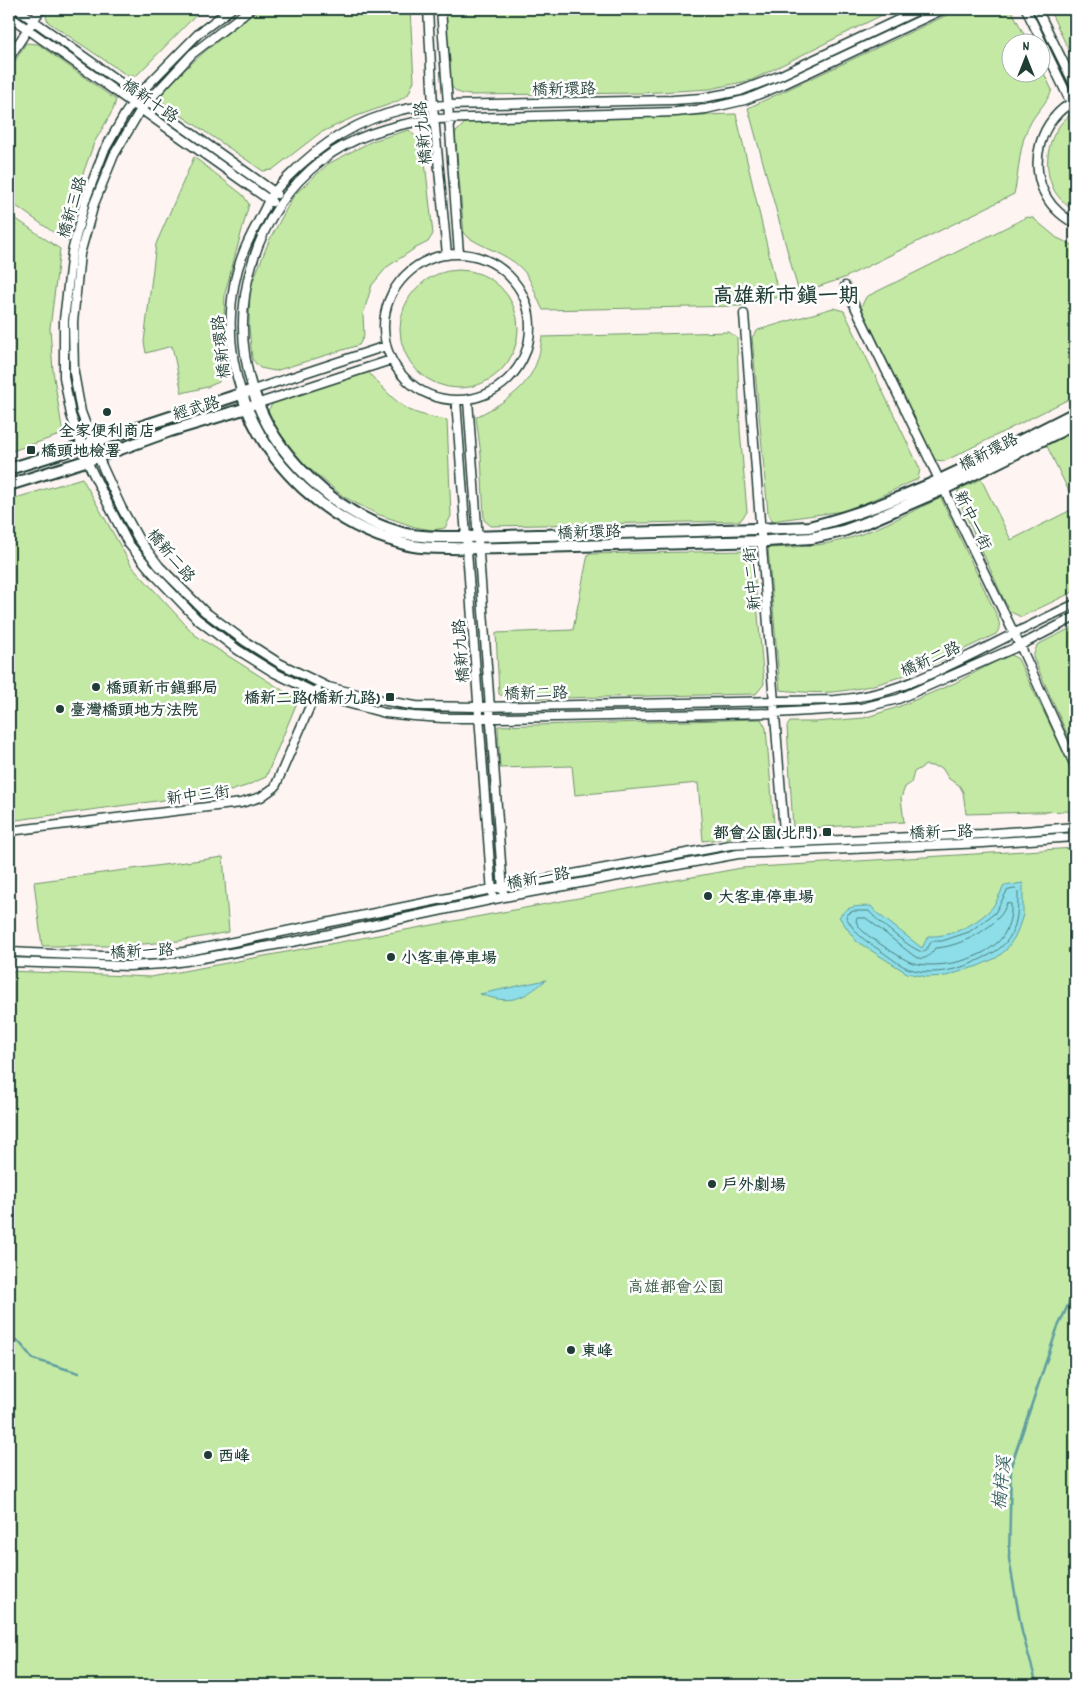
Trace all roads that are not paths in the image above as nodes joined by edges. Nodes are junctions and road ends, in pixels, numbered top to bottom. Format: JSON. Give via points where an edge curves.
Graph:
{"nodes":[{"id":1,"x":17,"y":9,"type":"edge"},
{"id":2,"x":41,"y":9,"type":"edge"},
{"id":3,"x":231,"y":9,"type":"edge"},
{"id":4,"x":250,"y":9,"type":"edge"},
{"id":5,"x":428,"y":9,"type":"edge"},
{"id":6,"x":440,"y":9,"type":"edge"},
{"id":7,"x":921,"y":9,"type":"edge"},
{"id":8,"x":944,"y":9,"type":"edge"},
{"id":9,"x":1026,"y":9,"type":"edge"},
{"id":10,"x":1037,"y":9,"type":"edge"},
{"id":11,"x":9,"y":16,"type":"edge"},
{"id":12,"x":32,"y":20,"type":"junction"},
{"id":13,"x":27,"y":29,"type":"junction"},
{"id":14,"x":9,"y":58,"type":"edge"},
{"id":15,"x":1075,"y":86,"type":"edge"},
{"id":16,"x":138,"y":95,"type":"junction"},
{"id":17,"x":147,"y":102,"type":"junction"},
{"id":18,"x":1073,"y":102,"type":"edge"},
{"id":19,"x":132,"y":103,"type":"junction"},
{"id":20,"x":447,"y":105,"type":"junction"},
{"id":21,"x":434,"y":106,"type":"junction"},
{"id":22,"x":141,"y":109,"type":"junction"},
{"id":23,"x":448,"y":118,"type":"junction"},
{"id":24,"x":435,"y":119,"type":"junction"},
{"id":25,"x":274,"y":192,"type":"junction"},
{"id":26,"x":283,"y":198,"type":"junction"},
{"id":27,"x":269,"y":200,"type":"junction"},
{"id":28,"x":278,"y":206,"type":"junction"},
{"id":29,"x":1075,"y":224,"type":"edge"},
{"id":30,"x":459,"y":254,"type":"junction"},
{"id":31,"x":447,"y":255,"type":"junction"},
{"id":32,"x":845,"y":286,"type":"dead end"},
{"id":33,"x":744,"y":314,"type":"dead end"},
{"id":34,"x":386,"y":346,"type":"junction"},
{"id":35,"x":391,"y":360,"type":"junction"},
{"id":36,"x":253,"y":390,"type":"junction"},
{"id":37,"x":242,"y":394,"type":"junction"},
{"id":38,"x":456,"y":400,"type":"junction"},
{"id":39,"x":468,"y":400,"type":"junction"},
{"id":40,"x":258,"y":404,"type":"junction"},
{"id":41,"x":246,"y":408,"type":"junction"},
{"id":42,"x":1075,"y":413,"type":"edge"},
{"id":43,"x":1075,"y":424,"type":"edge"},
{"id":44,"x":94,"y":443,"type":"junction"},
{"id":45,"x":82,"y":446,"type":"junction"},
{"id":46,"x":98,"y":457,"type":"junction"},
{"id":47,"x":87,"y":461,"type":"junction"},
{"id":48,"x":9,"y":468,"type":"edge"},
{"id":49,"x":9,"y":485,"type":"edge"},
{"id":50,"x":942,"y":485,"type":"junction"},
{"id":51,"x":760,"y":529,"type":"junction"},
{"id":52,"x":466,"y":537,"type":"junction"},
{"id":53,"x":478,"y":537,"type":"junction"},
{"id":54,"x":761,"y":541,"type":"junction"},
{"id":55,"x":467,"y":549,"type":"junction"},
{"id":56,"x":479,"y":549,"type":"junction"},
{"id":57,"x":1075,"y":604,"type":"edge"},
{"id":58,"x":1075,"y":617,"type":"edge"},
{"id":59,"x":1014,"y":634,"type":"junction"},
{"id":60,"x":1019,"y":646,"type":"junction"},
{"id":61,"x":320,"y":684,"type":"junction"},
{"id":62,"x":315,"y":694,"type":"junction"},
{"id":63,"x":773,"y":701,"type":"junction"},
{"id":64,"x":478,"y":707,"type":"junction"},
{"id":65,"x":490,"y":707,"type":"junction"},
{"id":66,"x":775,"y":713,"type":"junction"},
{"id":67,"x":479,"y":718,"type":"junction"},
{"id":68,"x":491,"y":718,"type":"junction"},
{"id":69,"x":1075,"y":766,"type":"edge"},
{"id":70,"x":1075,"y":826,"type":"edge"},
{"id":71,"x":9,"y":831,"type":"edge"},
{"id":72,"x":1075,"y":837,"type":"edge"},
{"id":73,"x":784,"y":842,"type":"junction"},
{"id":74,"x":786,"y":852,"type":"junction"},
{"id":75,"x":503,"y":887,"type":"junction"},
{"id":76,"x":492,"y":889,"type":"junction"},
{"id":77,"x":504,"y":897,"type":"junction"},
{"id":78,"x":492,"y":900,"type":"junction"},
{"id":79,"x":9,"y":952,"type":"edge"},
{"id":80,"x":9,"y":962,"type":"edge"}],
"edges":[{"from":1,"to":12,"type":"street","name":"橋新十路"},
{"from":2,"to":12,"type":"street"},
{"from":3,"to":16,"type":"street","name":"橋新三路","via":[[199,33]]},
{"from":4,"to":17,"type":"street","name":"橋新三路","via":[[192,54]]},
{"from":5,"to":21,"type":"street","name":"橋新九路"},
{"from":6,"to":20,"type":"street","name":"橋新九路"},
{"from":7,"to":20,"type":"street","name":"橋新環路","via":[[780,76],[740,91],[673,100]]},
{"from":8,"to":23,"type":"street","name":"橋新環路","via":[[784,84],[745,100],[706,109]]},
{"from":9,"to":18,"type":"street"},
{"from":10,"to":15,"type":"street"},
{"from":11,"to":13,"type":"street","name":"橋新十路"},
{"from":12,"to":13,"type":"street"},
{"from":12,"to":16,"type":"street","name":"橋新十路"},
{"from":13,"to":14,"type":"street"},
{"from":13,"to":19,"type":"street","name":"橋新十路"},
{"from":16,"to":17,"type":"street","name":"橋新十路"},
{"from":16,"to":19,"type":"street","name":"橋新三路"},
{"from":17,"to":22,"type":"street","name":"橋新三路"},
{"from":17,"to":25,"type":"street","name":"橋新十路"},
{"from":18,"to":29,"type":"street","via":[[1055,116],[1044,132],[1038,151],[1037,171],[1048,200],[1061,215]]},
{"from":19,"to":22,"type":"street","name":"橋新十路"},
{"from":19,"to":45,"type":"street","name":"橋新三路","via":[[104,151],[84,201],[67,285],[64,377],[71,415]]},
{"from":20,"to":21,"type":"street","name":"橋新環路"},
{"from":20,"to":23,"type":"street","name":"橋新九路"},
{"from":21,"to":24,"type":"street","name":"橋新九路"},
{"from":21,"to":25,"type":"street","name":"橋新環路","via":[[387,114],[338,136],[296,169]]},
{"from":22,"to":27,"type":"street","name":"橋新十路"},
{"from":22,"to":44,"type":"street","name":"橋新三路","via":[[114,155],[94,204],[80,254],[73,322],[74,373],[81,412]]},
{"from":23,"to":24,"type":"street","name":"橋新環路"},
{"from":23,"to":30,"type":"street","name":"橋新九路"},
{"from":24,"to":26,"type":"street","name":"橋新環路","via":[[380,130],[340,148],[322,160]]},
{"from":24,"to":31,"type":"street","name":"橋新九路"},
{"from":25,"to":26,"type":"street","name":"橋新十路"},
{"from":25,"to":27,"type":"street","name":"橋新環路"},
{"from":26,"to":28,"type":"street","name":"橋新環路"},
{"from":27,"to":28,"type":"street","name":"橋新十路"},
{"from":27,"to":37,"type":"street","name":"橋新環路","via":[[243,253],[231,308],[233,351]]},
{"from":28,"to":36,"type":"street","name":"橋新環路","via":[[256,252],[244,298],[245,360]]},
{"from":30,"to":31,"type":"street"},
{"from":30,"to":39,"type":"street","via":[[480,257],[498,266],[514,280],[525,298],[531,330],[522,362],[512,376],[499,387]]},
{"from":31,"to":34,"type":"street","via":[[430,259],[414,268],[396,287],[386,311]]},
{"from":32,"to":50,"type":"street","name":"新中一街"},
{"from":33,"to":51,"type":"street","name":"新中二街"},
{"from":34,"to":35,"type":"street"},
{"from":34,"to":36,"type":"street","name":"經武路"},
{"from":35,"to":38,"type":"street","via":[[411,384],[425,393]]},
{"from":35,"to":40,"type":"street","name":"經武路"},
{"from":36,"to":37,"type":"street","name":"經武路"},
{"from":36,"to":40,"type":"street","name":"橋新環路"},
{"from":37,"to":41,"type":"street","name":"橋新環路"},
{"from":37,"to":44,"type":"street","name":"經武路"},
{"from":38,"to":39,"type":"street"},
{"from":38,"to":52,"type":"street","name":"橋新九路"},
{"from":39,"to":53,"type":"street","name":"橋新九路"},
{"from":40,"to":41,"type":"street","name":"經武路"},
{"from":40,"to":52,"type":"street","name":"橋新環路","via":[[276,440],[292,461],[350,510],[385,528],[403,533],[421,537]]},
{"from":41,"to":46,"type":"street","name":"經武路","via":[[170,430]]},
{"from":41,"to":55,"type":"street","name":"橋新環路","via":[[265,444],[283,467],[304,489],[348,523],[402,544]]},
{"from":42,"to":50,"type":"street","name":"橋新環路"},
{"from":43,"to":50,"type":"street","name":"橋新環路"},
{"from":44,"to":45,"type":"street","name":"經武路"},
{"from":44,"to":46,"type":"street","name":"橋新二路"},
{"from":45,"to":47,"type":"street","name":"橋新三路"},
{"from":45,"to":48,"type":"street","name":"經武路"},
{"from":46,"to":47,"type":"street","name":"經武路"},
{"from":46,"to":61,"type":"street","name":"橋新二路","via":[[120,507],[159,566],[204,611],[246,642]]},
{"from":47,"to":49,"type":"street","name":"經武路"},
{"from":47,"to":62,"type":"street","name":"橋新二路","via":[[128,543],[171,593],[197,619],[238,650]]},
{"from":50,"to":51,"type":"street","name":"橋新環路","via":[[840,520],[809,527]]},
{"from":50,"to":54,"type":"street","name":"橋新環路","via":[[842,531],[810,538]]},
{"from":50,"to":59,"type":"street","name":"新中一街"},
{"from":51,"to":53,"type":"street","name":"橋新環路"},
{"from":51,"to":54,"type":"street","name":"新中二街"},
{"from":52,"to":53,"type":"street","name":"橋新環路"},
{"from":52,"to":55,"type":"street","name":"橋新九路"},
{"from":53,"to":56,"type":"street","name":"橋新九路"},
{"from":54,"to":56,"type":"street","name":"橋新環路"},
{"from":54,"to":63,"type":"street","name":"新中二街"},
{"from":55,"to":56,"type":"street","name":"橋新環路"},
{"from":55,"to":64,"type":"street","name":"橋新九路"},
{"from":56,"to":65,"type":"street","name":"橋新九路"},
{"from":57,"to":59,"type":"street","name":"橋新二路"},
{"from":58,"to":60,"type":"street","name":"橋新二路"},
{"from":59,"to":60,"type":"street","name":"新中一街"},
{"from":59,"to":63,"type":"street","name":"橋新二路","via":[[890,691],[854,699]]},
{"from":60,"to":66,"type":"street","name":"橋新二路","via":[[898,699],[861,708]]},
{"from":60,"to":69,"type":"street","name":"新中一街"},
{"from":61,"to":62,"type":"street","name":"新中三街"},
{"from":61,"to":64,"type":"street","name":"橋新二路","via":[[416,706]]},
{"from":62,"to":67,"type":"street","name":"橋新二路","via":[[385,712],[434,718]]},
{"from":62,"to":71,"type":"street","name":"新中三街","via":[[276,788],[261,797],[241,803]]},
{"from":63,"to":65,"type":"street","name":"橋新二路"},
{"from":63,"to":66,"type":"street","name":"新中二街"},
{"from":64,"to":65,"type":"street","name":"橋新二路"},
{"from":64,"to":67,"type":"street","name":"橋新九路"},
{"from":65,"to":68,"type":"street","name":"橋新九路"},
{"from":66,"to":68,"type":"street","name":"橋新二路"},
{"from":66,"to":73,"type":"street","name":"新中二街"},
{"from":67,"to":68,"type":"street","name":"橋新二路"},
{"from":67,"to":76,"type":"street","name":"橋新九路"},
{"from":68,"to":75,"type":"street","name":"橋新九路"},
{"from":70,"to":73,"type":"street","name":"橋新一路","via":[[982,834]]},
{"from":72,"to":74,"type":"street","name":"橋新一路"},
{"from":73,"to":74,"type":"street","name":"新中二街"},
{"from":73,"to":75,"type":"street","name":"橋新一路","via":[[730,845]]},
{"from":74,"to":77,"type":"street","name":"橋新一路","via":[[732,855]]},
{"from":75,"to":76,"type":"street","name":"橋新一路"},
{"from":75,"to":77,"type":"street","name":"橋新九路"},
{"from":76,"to":78,"type":"street","name":"橋新九路"},
{"from":76,"to":79,"type":"street","name":"橋新一路","via":[[161,955]]},
{"from":77,"to":78,"type":"street","name":"橋新一路"},
{"from":78,"to":80,"type":"street","name":"橋新一路","via":[[297,941],[163,964]]}]}
